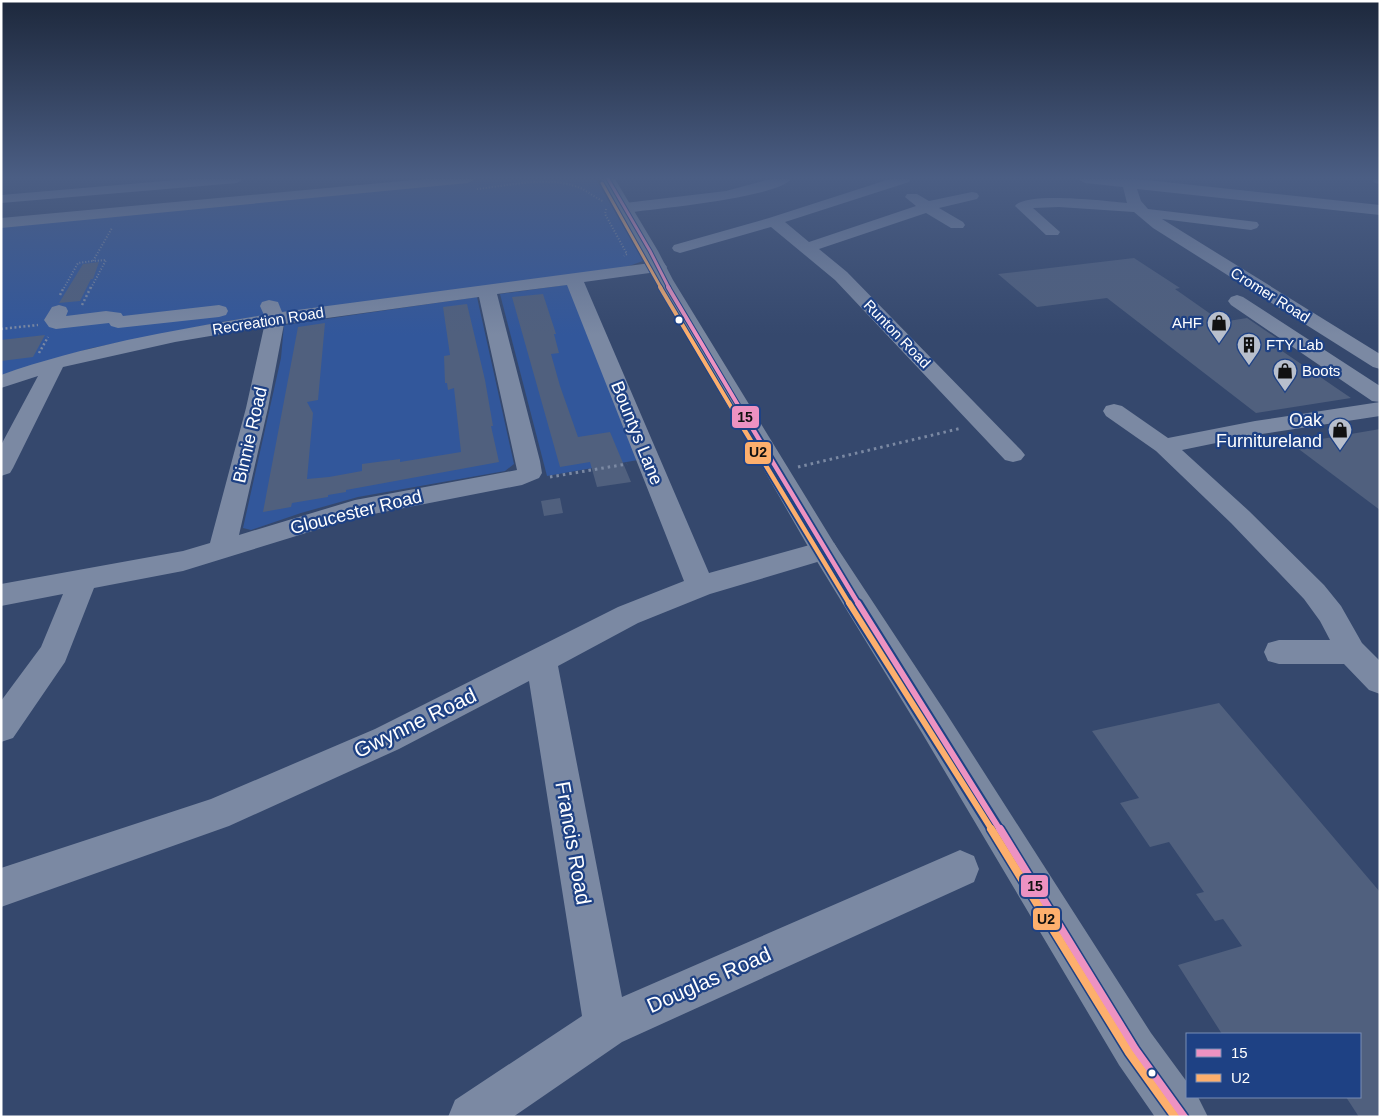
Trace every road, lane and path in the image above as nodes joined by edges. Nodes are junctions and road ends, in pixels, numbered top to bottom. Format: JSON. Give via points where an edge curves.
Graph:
{"nodes":[{"id":1,"x":110,"y":231,"type":"edge"},
{"id":2,"x":614,"y":231,"type":"edge"},
{"id":3,"x":642,"y":231,"type":"edge"},
{"id":4,"x":720,"y":231,"type":"edge"},
{"id":5,"x":786,"y":231,"type":"edge"},
{"id":6,"x":855,"y":231,"type":"edge"},
{"id":7,"x":1169,"y":231,"type":"edge"},
{"id":8,"x":807,"y":248,"type":"junction"},
{"id":9,"x":622,"y":258,"type":"dead end"},
{"id":10,"x":669,"y":258,"type":"junction"},
{"id":11,"x":93,"y":262,"type":"junction"},
{"id":12,"x":574,"y":280,"type":"junction"},
{"id":13,"x":488,"y":291,"type":"junction"},
{"id":14,"x":1237,"y":301,"type":"dead end"},
{"id":15,"x":83,"y":302,"type":"junction"},
{"id":16,"x":64,"y":311,"type":"junction"},
{"id":17,"x":275,"y":319,"type":"junction"},
{"id":18,"x":1,"y":329,"type":"edge"},
{"id":19,"x":1380,"y":363,"type":"edge"},
{"id":20,"x":45,"y":367,"type":"junction"},
{"id":21,"x":1,"y":382,"type":"edge"},
{"id":22,"x":1380,"y":396,"type":"edge"},
{"id":23,"x":1380,"y":409,"type":"edge"},
{"id":24,"x":1114,"y":412,"type":"dead end"},
{"id":25,"x":982,"y":423,"type":"junction"},
{"id":26,"x":1164,"y":446,"type":"junction"},
{"id":27,"x":1013,"y":455,"type":"dead end"},
{"id":28,"x":649,"y":460,"type":"junction"},
{"id":29,"x":1,"y":468,"type":"edge"},
{"id":30,"x":779,"y":472,"type":"junction"},
{"id":31,"x":530,"y":473,"type":"junction"},
{"id":32,"x":222,"y":550,"type":"junction"},
{"id":33,"x":824,"y":550,"type":"junction"},
{"id":34,"x":82,"y":581,"type":"junction"},
{"id":35,"x":700,"y":586,"type":"junction"},
{"id":36,"x":1,"y":596,"type":"edge"},
{"id":37,"x":1279,"y":652,"type":"dead end"},
{"id":38,"x":1351,"y":652,"type":"junction"},
{"id":39,"x":541,"y":660,"type":"junction"},
{"id":40,"x":1380,"y":682,"type":"edge"},
{"id":41,"x":1,"y":728,"type":"edge"},
{"id":42,"x":960,"y":869,"type":"dead end"},
{"id":43,"x":1,"y":888,"type":"edge"},
{"id":44,"x":606,"y":1026,"type":"junction"},
{"id":45,"x":472,"y":1117,"type":"edge"},
{"id":46,"x":1184,"y":1117,"type":"edge"}],
"edges":[{"from":1,"to":11,"type":"path"},
{"from":2,"to":9,"type":"path","via":[[626,254]]},
{"from":3,"to":10,"type":"main road"},
{"from":4,"to":10,"type":"street","name":"Recreation Road"},
{"from":5,"to":8,"type":"street","name":"Runton Road"},
{"from":6,"to":8,"type":"street"},
{"from":7,"to":19,"type":"street","name":"Cromer Road"},
{"from":8,"to":25,"type":"street","name":"Runton Road","via":[[841,276]]},
{"from":10,"to":12,"type":"street","name":"Recreation Road"},
{"from":10,"to":30,"type":"main road"},
{"from":11,"to":15,"type":"path","via":[[106,260]]},
{"from":11,"to":16,"type":"path","via":[[78,263]]},
{"from":12,"to":13,"type":"street","name":"Recreation Road"},
{"from":12,"to":28,"type":"street","name":"Bountys Lane"},
{"from":13,"to":17,"type":"street","name":"Recreation Road"},
{"from":13,"to":31,"type":"street"},
{"from":14,"to":22,"type":"street"},
{"from":15,"to":16,"type":"path"},
{"from":15,"to":16,"type":"path"},
{"from":16,"to":17,"type":"street","via":[[114,317],[118,322],[272,306]]},
{"from":16,"to":18,"type":"path"},
{"from":16,"to":20,"type":"path","via":[[31,367]]},
{"from":17,"to":20,"type":"street","name":"Recreation Road","via":[[175,336]]},
{"from":17,"to":32,"type":"street","name":"Binnie Road"},
{"from":20,"to":21,"type":"street","name":"Recreation Road"},
{"from":20,"to":29,"type":"street"},
{"from":23,"to":26,"type":"street"},
{"from":24,"to":26,"type":"street"},
{"from":25,"to":27,"type":"street","name":"Runton Road"},
{"from":25,"to":30,"type":"path"},
{"from":26,"to":38,"type":"street","via":[[1250,515],[1331,614]]},
{"from":28,"to":31,"type":"path","via":[[542,478]]},
{"from":28,"to":35,"type":"street","name":"Bountys Lane"},
{"from":30,"to":33,"type":"main road"},
{"from":31,"to":32,"type":"street","name":"Gloucester Road","via":[[522,478],[355,509]]},
{"from":32,"to":34,"type":"street","name":"Gloucester Road"},
{"from":33,"to":35,"type":"street","name":"Gwynne Road"},
{"from":33,"to":46,"type":"main road","via":[[1135,1049]]},
{"from":34,"to":36,"type":"street","name":"Gloucester Road"},
{"from":34,"to":41,"type":"street","via":[[54,653]]},
{"from":35,"to":39,"type":"street","name":"Gwynne Road","via":[[628,614]]},
{"from":37,"to":38,"type":"street"},
{"from":38,"to":40,"type":"street"},
{"from":39,"to":43,"type":"street","name":"Gwynne Road","via":[[387,739],[216,814]]},
{"from":39,"to":44,"type":"street","name":"Francis Road"},
{"from":42,"to":44,"type":"street","name":"Douglas Road"},
{"from":44,"to":45,"type":"street","name":"Douglas Road"}]}
